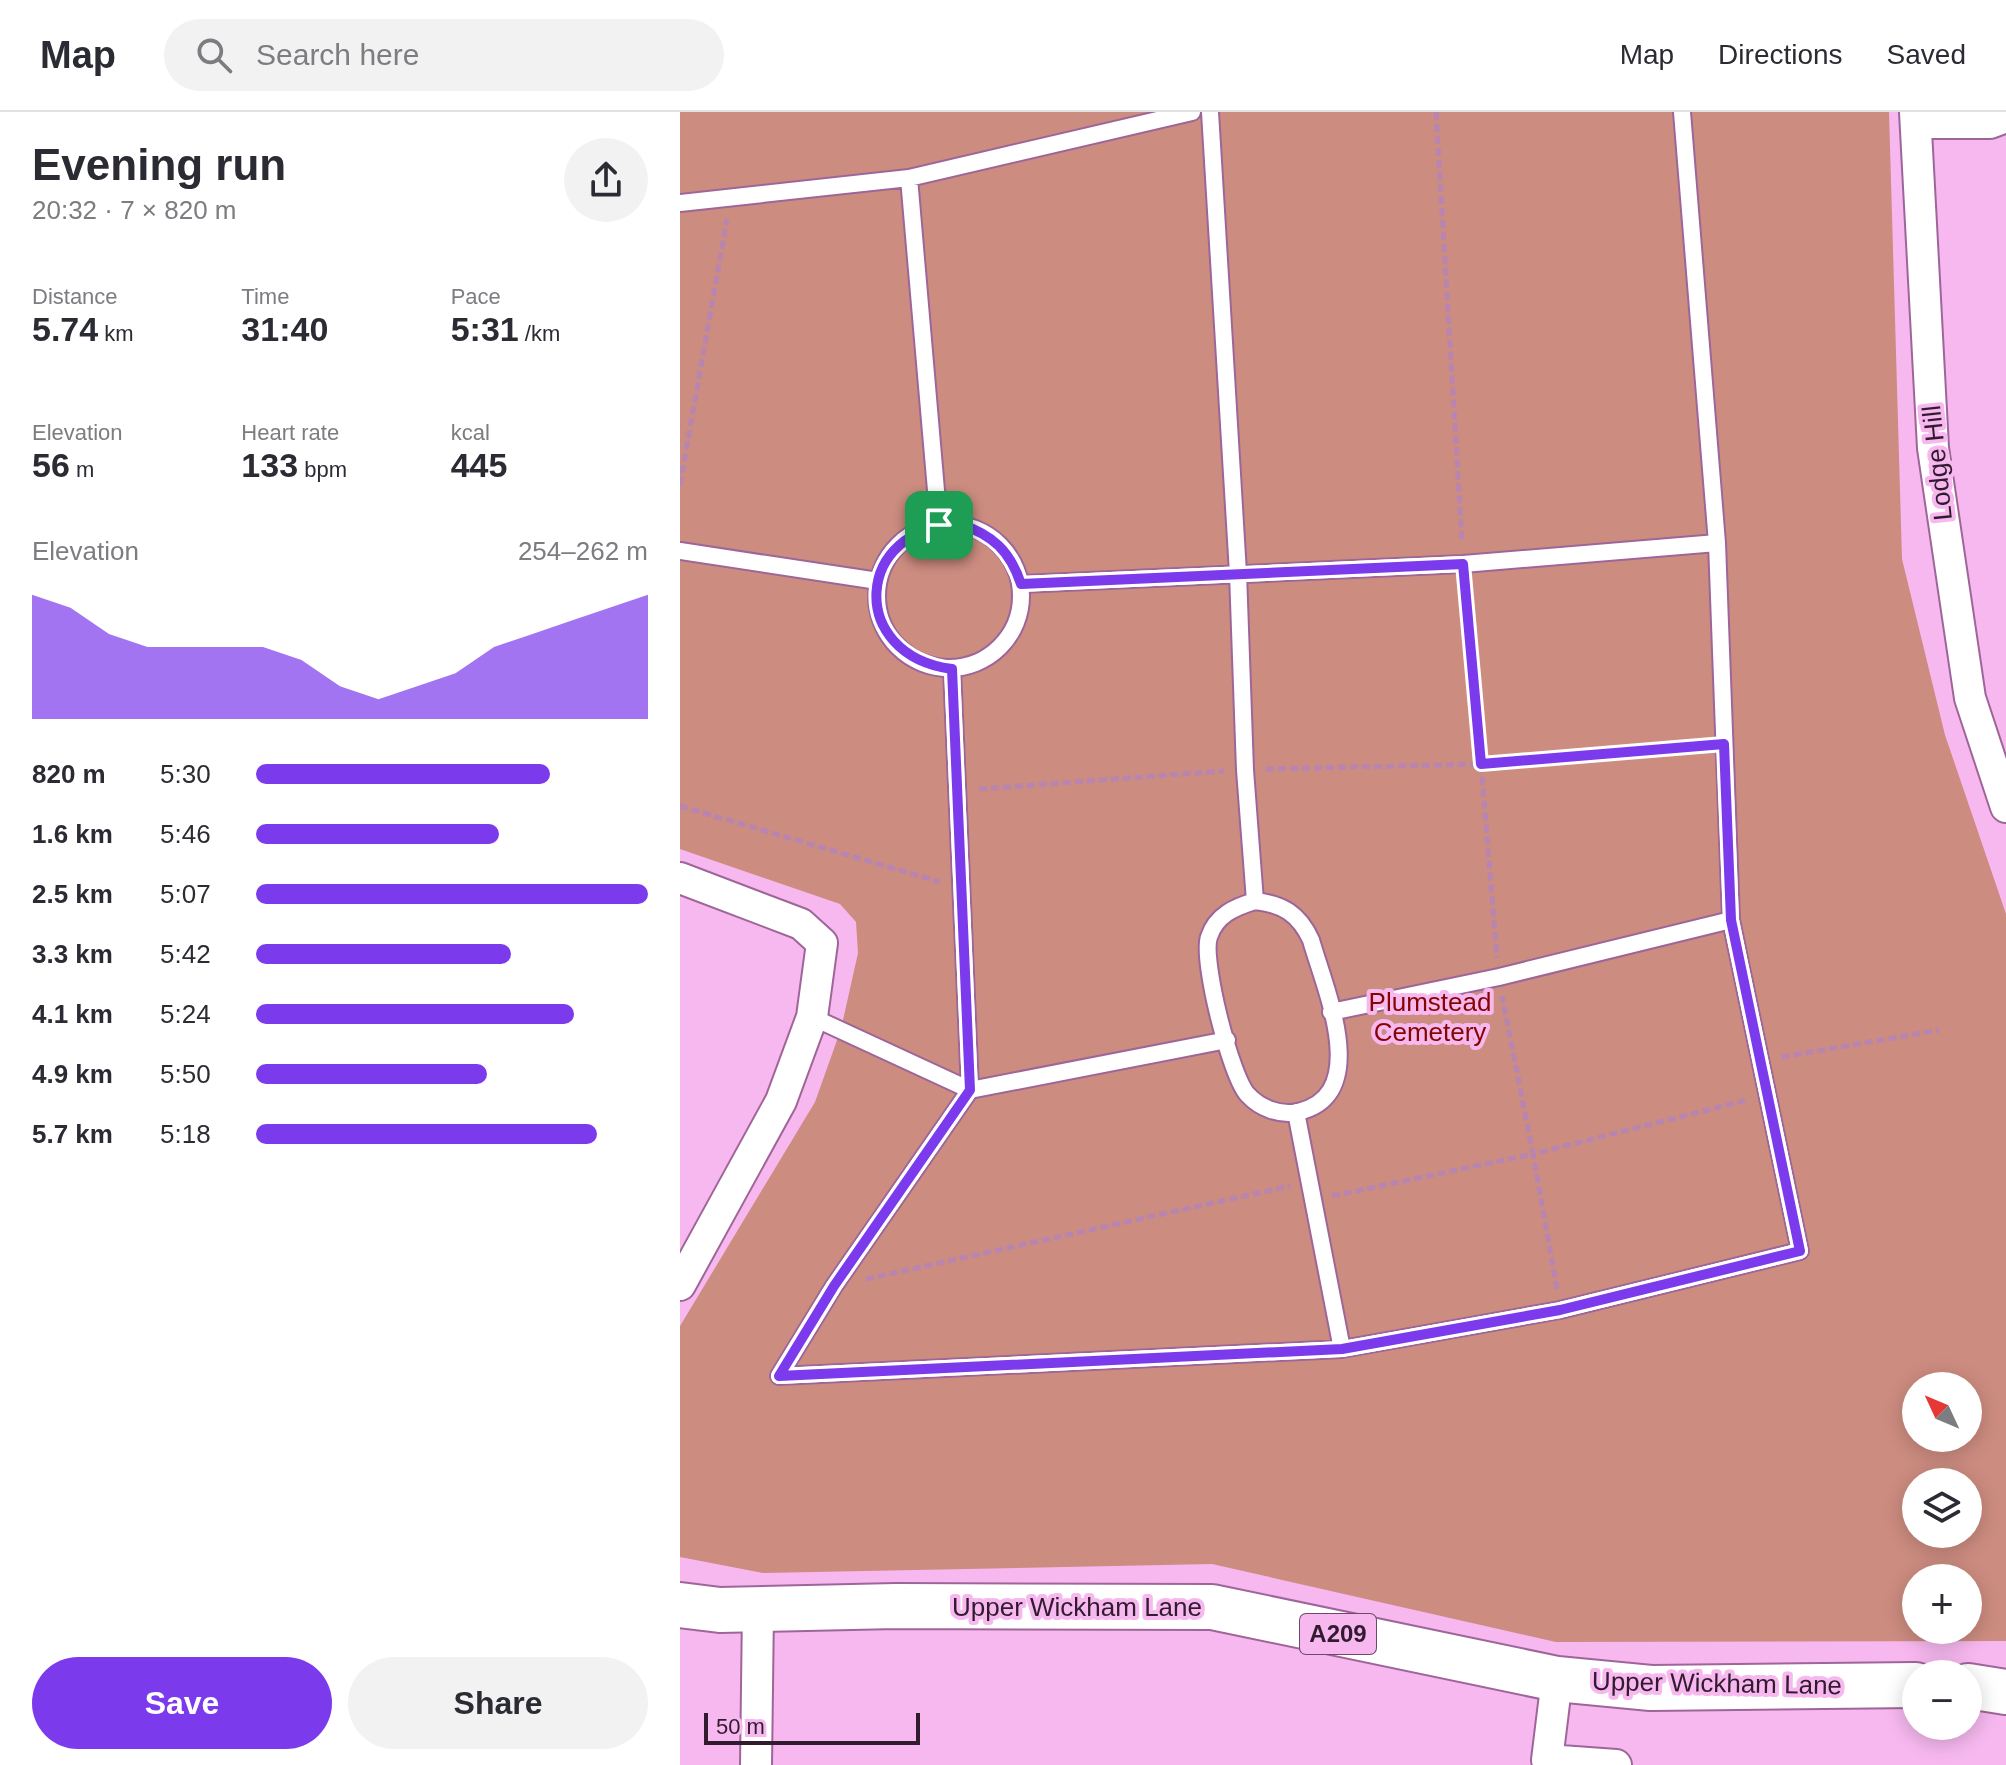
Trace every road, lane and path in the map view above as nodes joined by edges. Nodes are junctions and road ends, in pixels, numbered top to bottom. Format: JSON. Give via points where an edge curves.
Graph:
{"nodes":[{"id":1,"x":1192,"y":112,"type":"edge"},
{"id":2,"x":1210,"y":112,"type":"edge"},
{"id":3,"x":1436,"y":112,"type":"edge"},
{"id":4,"x":1682,"y":112,"type":"edge"},
{"id":5,"x":2006,"y":117,"type":"edge"},
{"id":6,"x":1915,"y":118,"type":"edge"},
{"id":7,"x":909,"y":178,"type":"junction"},
{"id":8,"x":731,"y":197,"type":"junction"},
{"id":9,"x":680,"y":203,"type":"edge"},
{"id":10,"x":680,"y":485,"type":"edge"},
{"id":11,"x":939,"y":525,"type":"junction"},
{"id":12,"x":1717,"y":543,"type":"junction"},
{"id":13,"x":680,"y":551,"type":"edge"},
{"id":14,"x":1463,"y":564,"type":"junction"},
{"id":15,"x":1238,"y":573,"type":"junction"},
{"id":16,"x":878,"y":581,"type":"junction"},
{"id":17,"x":1021,"y":584,"type":"junction"},
{"id":18,"x":952,"y":669,"type":"junction"},
{"id":19,"x":1724,"y":744,"type":"junction"},
{"id":20,"x":1481,"y":764,"type":"junction"},
{"id":21,"x":1245,"y":770,"type":"junction"},
{"id":22,"x":958,"y":791,"type":"junction"},
{"id":23,"x":680,"y":806,"type":"edge"},
{"id":24,"x":2006,"y":807,"type":"edge"},
{"id":25,"x":680,"y":878,"type":"edge"},
{"id":26,"x":960,"y":888,"type":"junction"},
{"id":27,"x":1255,"y":901,"type":"junction"},
{"id":28,"x":1731,"y":920,"type":"junction"},
{"id":29,"x":1499,"y":977,"type":"junction"},
{"id":30,"x":1331,"y":1012,"type":"junction"},
{"id":31,"x":812,"y":1017,"type":"junction"},
{"id":32,"x":1939,"y":1030,"type":"dead end"},
{"id":33,"x":1227,"y":1040,"type":"junction"},
{"id":34,"x":1761,"y":1061,"type":"junction"},
{"id":35,"x":970,"y":1090,"type":"junction"},
{"id":36,"x":1769,"y":1095,"type":"junction"},
{"id":37,"x":1296,"y":1112,"type":"junction"},
{"id":38,"x":1533,"y":1154,"type":"junction"},
{"id":39,"x":1310,"y":1181,"type":"junction"},
{"id":40,"x":1313,"y":1199,"type":"junction"},
{"id":41,"x":680,"y":1285,"type":"edge"},
{"id":42,"x":834,"y":1286,"type":"junction"},
{"id":43,"x":1560,"y":1310,"type":"junction"},
{"id":44,"x":1342,"y":1349,"type":"junction"},
{"id":45,"x":680,"y":1605,"type":"edge"},
{"id":46,"x":758,"y":1609,"type":"junction"},
{"id":47,"x":1557,"y":1679,"type":"junction"},
{"id":48,"x":1902,"y":1685,"type":"edge"},
{"id":49,"x":1982,"y":1688,"type":"edge"},
{"id":50,"x":2006,"y":1692,"type":"edge"},
{"id":51,"x":756,"y":1765,"type":"edge"},
{"id":52,"x":1616,"y":1765,"type":"edge"}],
"edges":[{"from":1,"to":7,"type":"lane"},
{"from":2,"to":15,"type":"lane"},
{"from":3,"to":14,"type":"path"},
{"from":4,"to":12,"type":"lane"},
{"from":5,"to":6,"type":"street","via":[[1990,123]]},
{"from":6,"to":24,"type":"street","name":"Lodge Hill","via":[[1933,448],[1970,698]]},
{"from":7,"to":8,"type":"lane"},
{"from":7,"to":11,"type":"lane"},
{"from":8,"to":9,"type":"lane"},
{"from":8,"to":10,"type":"path"},
{"from":11,"to":16,"type":"lane","via":[[899,543]]},
{"from":11,"to":17,"type":"lane","via":[[960,524],[991,538],[1014,562]]},
{"from":12,"to":14,"type":"lane"},
{"from":12,"to":19,"type":"lane"},
{"from":13,"to":16,"type":"lane"},
{"from":14,"to":15,"type":"lane"},
{"from":14,"to":20,"type":"path"},
{"from":15,"to":17,"type":"lane"},
{"from":15,"to":21,"type":"lane"},
{"from":16,"to":18,"type":"lane","via":[[879,614],[893,643],[909,658]]},
{"from":17,"to":18,"type":"lane","via":[[1021,609],[1013,632],[976,664]]},
{"from":18,"to":22,"type":"lane"},
{"from":19,"to":20,"type":"path"},
{"from":19,"to":28,"type":"lane"},
{"from":20,"to":21,"type":"path"},
{"from":20,"to":29,"type":"path"},
{"from":21,"to":22,"type":"path"},
{"from":21,"to":27,"type":"lane"},
{"from":22,"to":26,"type":"lane"},
{"from":23,"to":26,"type":"path"},
{"from":25,"to":31,"type":"street","via":[[801,924],[822,943]]},
{"from":26,"to":35,"type":"lane"},
{"from":27,"to":30,"type":"lane","via":[[1291,911],[1303,924]]},
{"from":27,"to":33,"type":"lane","via":[[1225,913],[1209,936],[1209,973]]},
{"from":28,"to":29,"type":"lane"},
{"from":28,"to":34,"type":"lane"},
{"from":29,"to":30,"type":"lane"},
{"from":29,"to":38,"type":"path"},
{"from":30,"to":37,"type":"lane","via":[[1341,1063],[1337,1080],[1320,1101]]},
{"from":31,"to":35,"type":"lane"},
{"from":31,"to":41,"type":"street","via":[[781,1101]]},
{"from":32,"to":34,"type":"path"},
{"from":33,"to":35,"type":"lane"},
{"from":33,"to":37,"type":"lane","via":[[1246,1093],[1260,1106]]},
{"from":34,"to":36,"type":"lane"},
{"from":35,"to":42,"type":"lane"},
{"from":36,"to":38,"type":"path"},
{"from":36,"to":43,"type":"lane","via":[[1800,1251]]},
{"from":37,"to":39,"type":"lane"},
{"from":38,"to":40,"type":"path"},
{"from":38,"to":43,"type":"path"},
{"from":39,"to":40,"type":"lane"},
{"from":39,"to":42,"type":"path"},
{"from":40,"to":44,"type":"lane"},
{"from":42,"to":44,"type":"lane","via":[[779,1376]]},
{"from":43,"to":44,"type":"lane"},
{"from":45,"to":46,"type":"main road","number":"A209"},
{"from":46,"to":47,"type":"main road","name":"Upper Wickham Lane","number":"A209","via":[[1212,1607]]},
{"from":46,"to":51,"type":"street"},
{"from":47,"to":48,"type":"main road","name":"Upper Wickham Lane","number":"A209","via":[[1651,1688]]},
{"from":47,"to":52,"type":"street","via":[[1547,1760]]},
{"from":49,"to":50,"type":"main road"}]}
